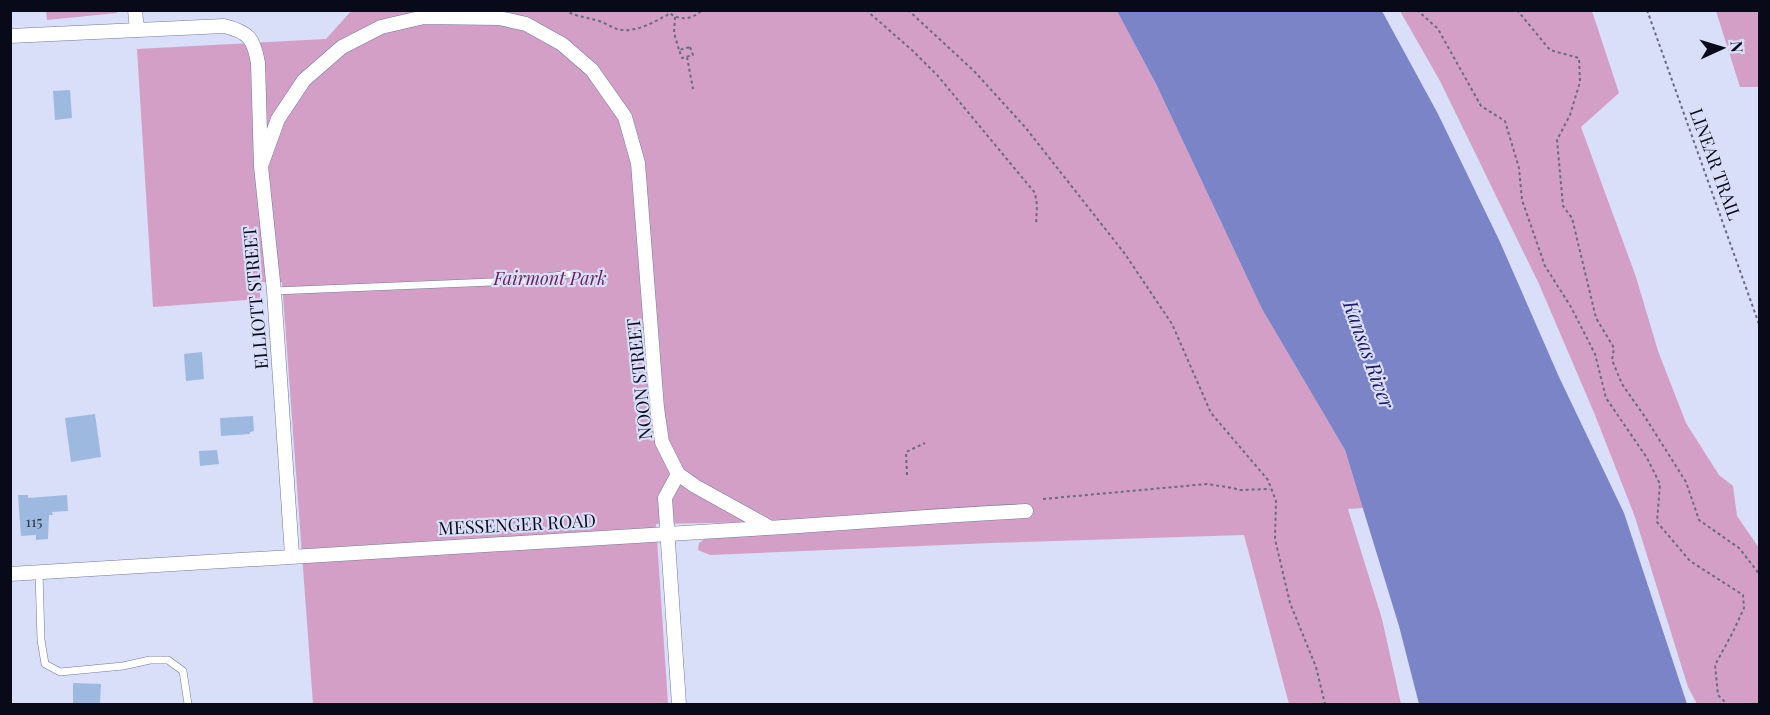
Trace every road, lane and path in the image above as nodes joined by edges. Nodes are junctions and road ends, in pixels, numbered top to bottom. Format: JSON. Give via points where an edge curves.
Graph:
{"nodes":[{"id":1,"x":135,"y":10,"type":"edge"},
{"id":2,"x":564,"y":10,"type":"edge"},
{"id":3,"x":666,"y":10,"type":"edge"},
{"id":4,"x":702,"y":10,"type":"edge"},
{"id":5,"x":866,"y":10,"type":"edge"},
{"id":6,"x":908,"y":10,"type":"edge"},
{"id":7,"x":1417,"y":10,"type":"edge"},
{"id":8,"x":1517,"y":10,"type":"edge"},
{"id":9,"x":1647,"y":10,"type":"edge"},
{"id":10,"x":423,"y":14,"type":"edge"},
{"id":11,"x":669,"y":14,"type":"junction"},
{"id":12,"x":675,"y":17,"type":"junction"},
{"id":13,"x":137,"y":30,"type":"junction"},
{"id":14,"x":10,"y":36,"type":"edge"},
{"id":15,"x":679,"y":50,"type":"junction"},
{"id":16,"x":687,"y":57,"type":"junction"},
{"id":17,"x":693,"y":89,"type":"dead end"},
{"id":18,"x":261,"y":166,"type":"junction"},
{"id":19,"x":1036,"y":225,"type":"dead end"},
{"id":20,"x":570,"y":274,"type":"dead end"},
{"id":21,"x":274,"y":291,"type":"junction"},
{"id":22,"x":1760,"y":327,"type":"edge"},
{"id":23,"x":925,"y":442,"type":"dead end"},
{"id":24,"x":678,"y":474,"type":"junction"},
{"id":25,"x":907,"y":475,"type":"dead end"},
{"id":26,"x":1270,"y":489,"type":"junction"},
{"id":27,"x":1043,"y":498,"type":"dead end"},
{"id":28,"x":1026,"y":511,"type":"dead end"},
{"id":29,"x":770,"y":528,"type":"junction"},
{"id":30,"x":667,"y":533,"type":"junction"},
{"id":31,"x":292,"y":555,"type":"junction"},
{"id":32,"x":39,"y":573,"type":"junction"},
{"id":33,"x":10,"y":574,"type":"edge"},
{"id":34,"x":1760,"y":579,"type":"edge"},
{"id":35,"x":189,"y":705,"type":"edge"},
{"id":36,"x":679,"y":705,"type":"edge"},
{"id":37,"x":1325,"y":705,"type":"edge"},
{"id":38,"x":1727,"y":705,"type":"edge"}],
"edges":[{"from":1,"to":13,"type":"street"},
{"from":2,"to":11,"type":"path","via":[[629,31]]},
{"from":3,"to":11,"type":"path"},
{"from":4,"to":12,"type":"path","via":[[687,19]]},
{"from":5,"to":19,"type":"path","via":[[938,76],[1035,193]]},
{"from":6,"to":26,"type":"path","via":[[982,79],[1025,127],[1125,254],[1172,324],[1211,412],[1268,480]]},
{"from":7,"to":38,"type":"path","via":[[1438,29],[1481,106],[1504,121],[1519,168],[1522,200],[1545,266],[1594,354],[1606,398],[1660,484],[1657,522],[1690,561],[1743,595],[1744,608],[1714,665],[1718,695]]},
{"from":8,"to":34,"type":"path","via":[[1550,50],[1579,58],[1580,82],[1557,140],[1563,206],[1572,218],[1596,318],[1614,348],[1612,360],[1622,384],[1680,471],[1699,520],[1739,548]]},
{"from":9,"to":22,"type":"path","name":"LINEAR TRAIL"},
{"from":10,"to":18,"type":"street","name":"NOON STREET","via":[[381,27],[342,47],[303,80],[278,119]]},
{"from":10,"to":24,"type":"street","name":"NOON STREET","via":[[499,18],[526,24],[562,44],[592,70],[625,117],[638,163],[662,442]]},
{"from":11,"to":12,"type":"path"},
{"from":12,"to":15,"type":"path"},
{"from":13,"to":14,"type":"street"},
{"from":13,"to":18,"type":"street","name":"ELLIOTT STREET","via":[[225,26],[238,29],[251,39],[258,63]]},
{"from":15,"to":16,"type":"path","via":[[682,58]]},
{"from":15,"to":16,"type":"path","via":[[690,47],[693,55]]},
{"from":16,"to":17,"type":"path"},
{"from":18,"to":21,"type":"street","name":"ELLIOTT STREET"},
{"from":20,"to":21,"type":"lane"},
{"from":21,"to":31,"type":"street","name":"ELLIOTT STREET"},
{"from":23,"to":25,"type":"path","via":[[906,452]]},
{"from":24,"to":29,"type":"street"},
{"from":24,"to":30,"type":"street","via":[[665,498]]},
{"from":26,"to":27,"type":"path","via":[[1239,490],[1207,484]]},
{"from":26,"to":37,"type":"path","via":[[1276,501],[1275,539],[1290,603],[1316,667]]},
{"from":28,"to":29,"type":"street","name":"MESSENGER ROAD"},
{"from":29,"to":30,"type":"street","name":"MESSENGER ROAD"},
{"from":30,"to":31,"type":"street","name":"MESSENGER ROAD"},
{"from":30,"to":36,"type":"street"},
{"from":31,"to":32,"type":"street","name":"MESSENGER ROAD"},
{"from":32,"to":33,"type":"street","name":"MESSENGER ROAD"},
{"from":32,"to":35,"type":"lane","via":[[45,664],[60,672],[168,660],[183,671]]}]}
